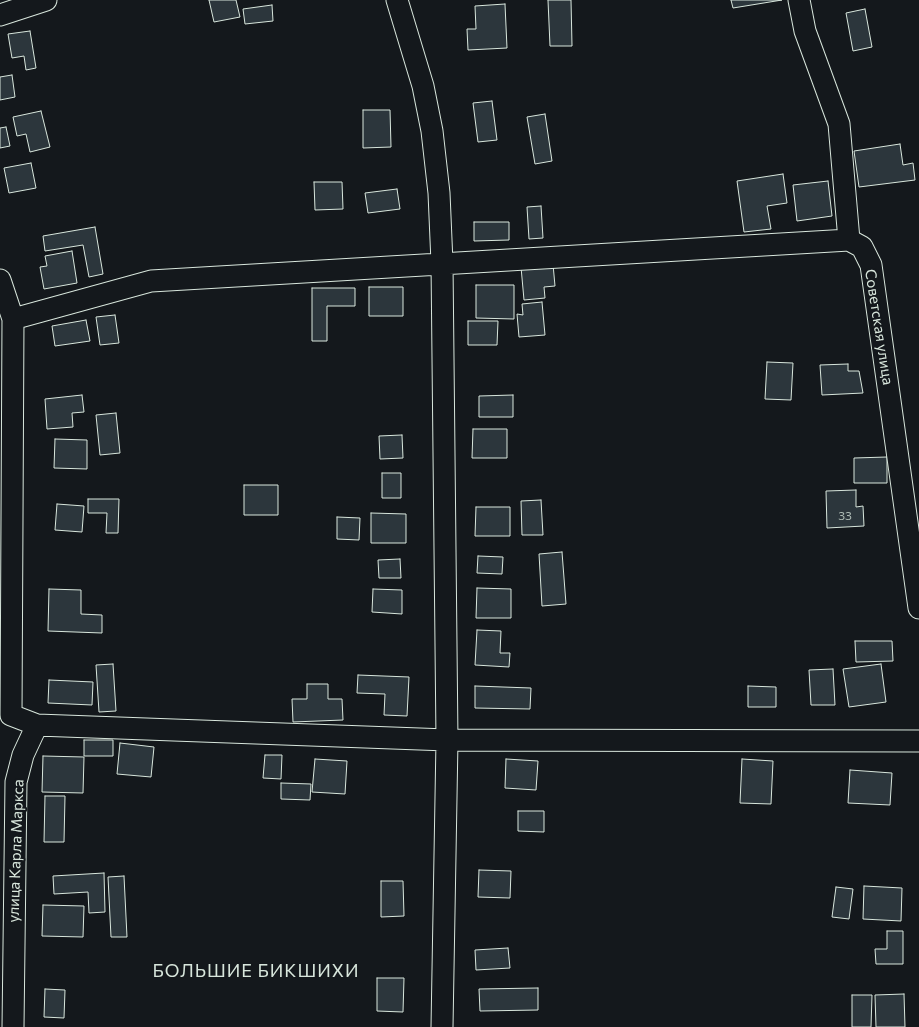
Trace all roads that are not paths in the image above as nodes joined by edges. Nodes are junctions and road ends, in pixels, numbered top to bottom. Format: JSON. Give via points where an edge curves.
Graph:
{"nodes":[{"id":1,"x":46,"y":0,"type":"edge"},
{"id":2,"x":397,"y":0,"type":"edge"},
{"id":3,"x":799,"y":0,"type":"edge"},
{"id":4,"x":0,"y":15,"type":"edge"},
{"id":5,"x":849,"y":240,"type":"junction"},
{"id":6,"x":442,"y":263,"type":"junction"},
{"id":7,"x":0,"y":280,"type":"edge"},
{"id":8,"x":13,"y":319,"type":"junction"},
{"id":9,"x":919,"y":608,"type":"edge"},
{"id":10,"x":6,"y":713,"type":"edge"},
{"id":11,"x":37,"y":725,"type":"junction"},
{"id":12,"x":446,"y":740,"type":"junction"},
{"id":13,"x":919,"y":742,"type":"edge"},
{"id":14,"x":13,"y":1027,"type":"edge"},
{"id":15,"x":442,"y":1027,"type":"edge"}],
"edges":[{"from":1,"to":4,"type":"street"},
{"from":2,"to":6,"type":"street","via":[[423,86],[432,130]]},
{"from":3,"to":5,"type":"street","via":[[805,31],[839,124]]},
{"from":5,"to":6,"type":"street"},
{"from":5,"to":9,"type":"street","name":"Советская улица","via":[[862,247],[871,265]]},
{"from":6,"to":8,"type":"street","via":[[151,281]]},
{"from":6,"to":12,"type":"street"},
{"from":7,"to":8,"type":"street"},
{"from":8,"to":10,"type":"street"},
{"from":10,"to":11,"type":"street"},
{"from":11,"to":12,"type":"street"},
{"from":11,"to":14,"type":"street","name":"улица Карла Маркса","via":[[23,755],[16,782]]},
{"from":12,"to":13,"type":"street"},
{"from":12,"to":15,"type":"street"}]}
